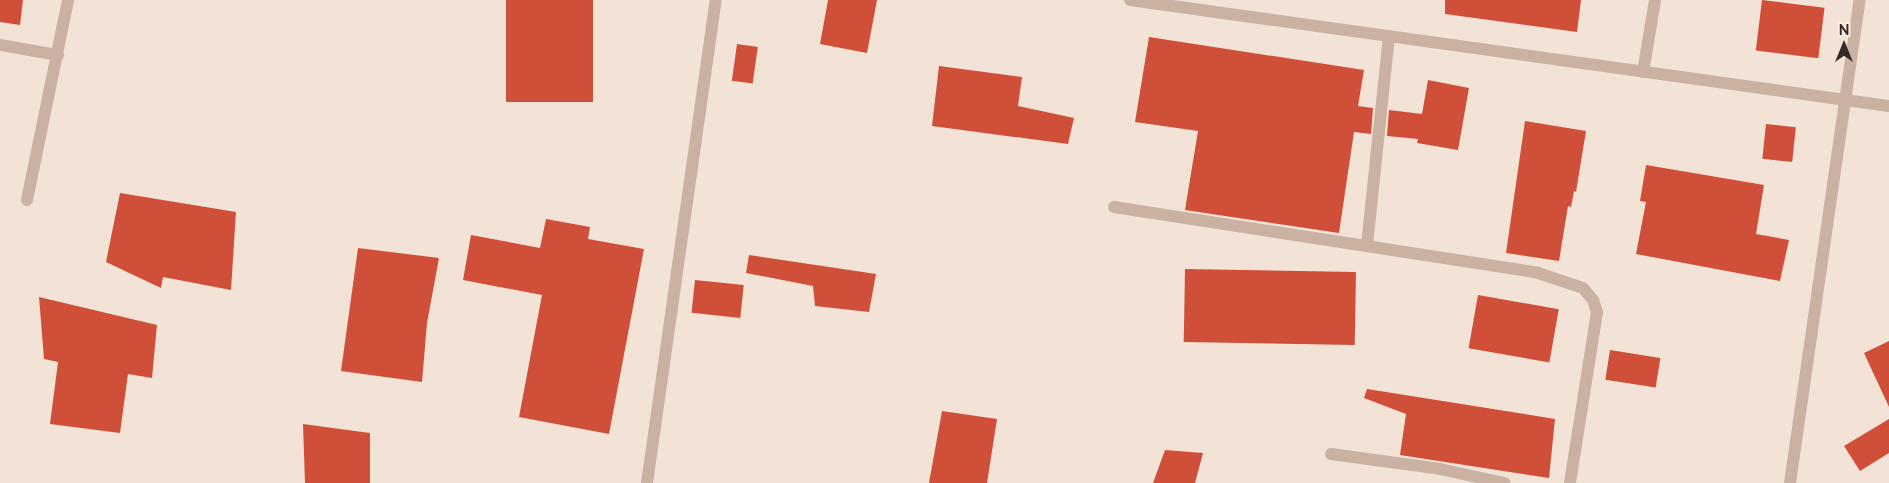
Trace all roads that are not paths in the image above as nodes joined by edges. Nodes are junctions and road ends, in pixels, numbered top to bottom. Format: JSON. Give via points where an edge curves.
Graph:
{"nodes":[{"id":1,"x":68,"y":0,"type":"edge"},
{"id":2,"x":716,"y":0,"type":"edge"},
{"id":3,"x":1130,"y":0,"type":"edge"},
{"id":4,"x":1655,"y":0,"type":"edge"},
{"id":5,"x":1860,"y":0,"type":"edge"},
{"id":6,"x":1389,"y":36,"type":"junction"},
{"id":7,"x":0,"y":46,"type":"edge"},
{"id":8,"x":58,"y":55,"type":"junction"},
{"id":9,"x":1643,"y":72,"type":"junction"},
{"id":10,"x":1846,"y":100,"type":"junction"},
{"id":11,"x":1889,"y":106,"type":"edge"},
{"id":12,"x":27,"y":200,"type":"dead end"},
{"id":13,"x":1114,"y":207,"type":"dead end"},
{"id":14,"x":1367,"y":245,"type":"junction"},
{"id":15,"x":1331,"y":454,"type":"dead end"},
{"id":16,"x":647,"y":483,"type":"edge"},
{"id":17,"x":1504,"y":483,"type":"edge"},
{"id":18,"x":1570,"y":483,"type":"edge"},
{"id":19,"x":1790,"y":483,"type":"edge"}],
"edges":[{"from":1,"to":8,"type":"street"},
{"from":2,"to":16,"type":"street"},
{"from":3,"to":6,"type":"street"},
{"from":4,"to":9,"type":"street"},
{"from":5,"to":10,"type":"street"},
{"from":6,"to":9,"type":"street"},
{"from":6,"to":14,"type":"street"},
{"from":7,"to":8,"type":"street"},
{"from":8,"to":12,"type":"street"},
{"from":9,"to":10,"type":"street"},
{"from":10,"to":11,"type":"street"},
{"from":10,"to":19,"type":"street"},
{"from":13,"to":14,"type":"street"},
{"from":14,"to":18,"type":"street","via":[[1538,273],[1583,288],[1593,300],[1597,312]]},
{"from":15,"to":17,"type":"street","via":[[1440,469]]}]}
